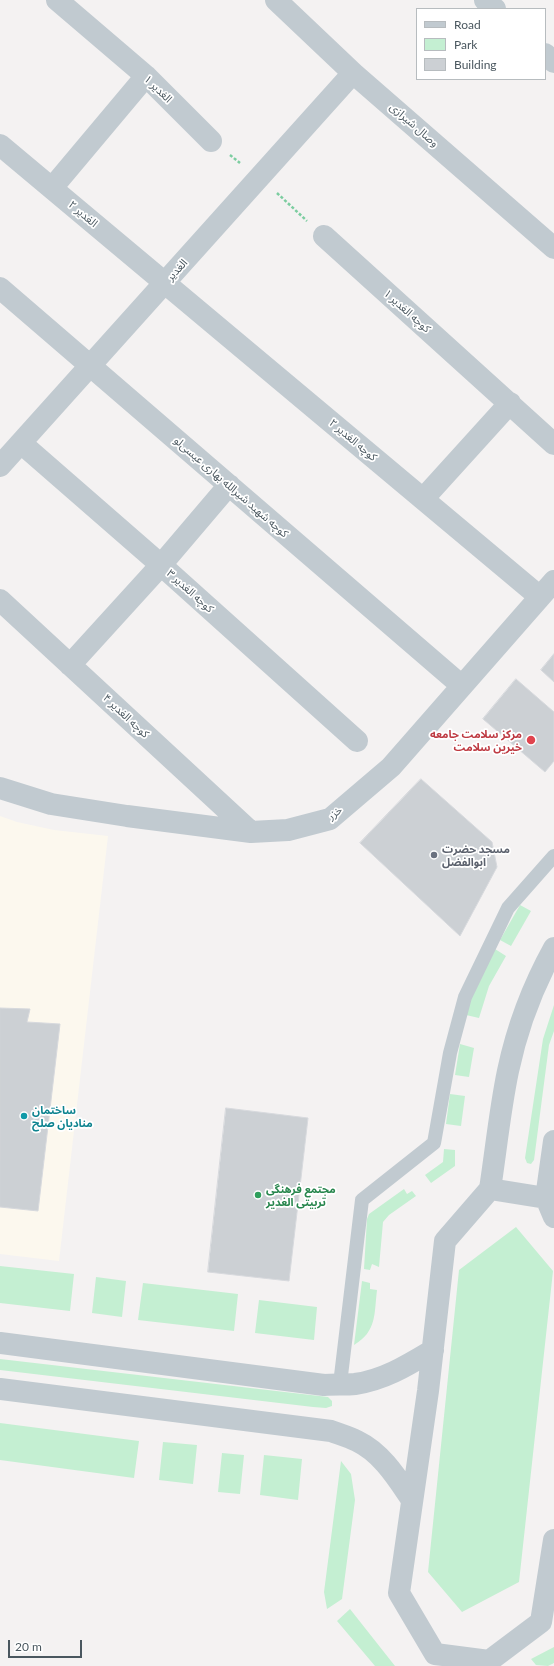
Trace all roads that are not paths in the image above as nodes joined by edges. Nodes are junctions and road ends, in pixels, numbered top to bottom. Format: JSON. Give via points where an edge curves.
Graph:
{"nodes":[{"id":1,"x":57,"y":0,"type":"edge"},
{"id":2,"x":276,"y":0,"type":"edge"},
{"id":3,"x":485,"y":0,"type":"edge"},
{"id":4,"x":494,"y":8,"type":"edge"},
{"id":5,"x":546,"y":55,"type":"edge"},
{"id":6,"x":554,"y":62,"type":"edge"},
{"id":7,"x":353,"y":73,"type":"junction"},
{"id":8,"x":146,"y":76,"type":"junction"},
{"id":9,"x":211,"y":141,"type":"road end"},
{"id":10,"x":0,"y":145,"type":"edge"},
{"id":11,"x":52,"y":188,"type":"junction"},
{"id":12,"x":324,"y":236,"type":"road end"},
{"id":13,"x":554,"y":248,"type":"edge"},
{"id":14,"x":165,"y":282,"type":"junction"},
{"id":15,"x":0,"y":288,"type":"edge"},
{"id":16,"x":91,"y":365,"type":"junction"},
{"id":17,"x":510,"y":403,"type":"junction"},
{"id":18,"x":21,"y":443,"type":"junction"},
{"id":19,"x":554,"y":444,"type":"edge"},
{"id":20,"x":0,"y":466,"type":"edge"},
{"id":21,"x":229,"y":485,"type":"junction"},
{"id":22,"x":423,"y":499,"type":"junction"},
{"id":23,"x":161,"y":565,"type":"junction"},
{"id":24,"x":554,"y":581,"type":"edge"},
{"id":25,"x":540,"y":597,"type":"junction"},
{"id":26,"x":0,"y":600,"type":"edge"},
{"id":27,"x":70,"y":665,"type":"junction"},
{"id":28,"x":462,"y":686,"type":"junction"},
{"id":29,"x":358,"y":741,"type":"dead end"},
{"id":30,"x":0,"y":788,"type":"edge"},
{"id":31,"x":252,"y":832,"type":"junction"},
{"id":32,"x":554,"y":856,"type":"edge"},
{"id":33,"x":554,"y":948,"type":"edge"},
{"id":34,"x":554,"y":1141,"type":"edge"},
{"id":35,"x":490,"y":1189,"type":"junction"},
{"id":36,"x":550,"y":1207,"type":"edge"},
{"id":37,"x":0,"y":1343,"type":"edge"},
{"id":38,"x":433,"y":1350,"type":"junction"},
{"id":39,"x":340,"y":1384,"type":"junction"},
{"id":40,"x":0,"y":1389,"type":"edge"},
{"id":41,"x":412,"y":1500,"type":"junction"},
{"id":42,"x":554,"y":1540,"type":"edge"},
{"id":43,"x":434,"y":1660,"type":"edge"},
{"id":44,"x":489,"y":1663,"type":"edge"}],
"edges":[{"from":1,"to":8,"type":"street","name":"الغدیر ۱"},
{"from":2,"to":7,"type":"street","name":"وصال شیرازی"},
{"from":3,"to":4,"type":"street"},
{"from":5,"to":6,"type":"street"},
{"from":7,"to":13,"type":"street","name":"وصال شیرازی"},
{"from":7,"to":14,"type":"street","name":"الغدیر"},
{"from":8,"to":9,"type":"street","name":"الغدیر ۱"},
{"from":8,"to":11,"type":"street"},
{"from":10,"to":11,"type":"street","name":"۲ الغدیر"},
{"from":11,"to":14,"type":"street","name":"۲ الغدیر"},
{"from":12,"to":17,"type":"street","name":"کوچه الغدیر ۱"},
{"from":14,"to":16,"type":"street","name":"الغدیر"},
{"from":14,"to":22,"type":"street","name":"کوچه الغدیر ۲"},
{"from":15,"to":16,"type":"street","name":"کوچه شهید شیرالله بهاری عیسی‌لو"},
{"from":16,"to":18,"type":"street","name":"الغدیر"},
{"from":16,"to":21,"type":"street","name":"کوچه شهید شیرالله بهاری عیسی‌لو"},
{"from":17,"to":19,"type":"street","name":"کوچه الغدیر ۱"},
{"from":17,"to":22,"type":"street"},
{"from":18,"to":20,"type":"street","name":"الغدیر"},
{"from":18,"to":23,"type":"street","name":"کوچه الغدیر ۳"},
{"from":21,"to":23,"type":"street"},
{"from":21,"to":28,"type":"street","name":"کوچه شهید شیرالله بهاری عیسی‌لو"},
{"from":22,"to":25,"type":"street","name":"کوچه الغدیر ۲"},
{"from":23,"to":27,"type":"street"},
{"from":23,"to":29,"type":"street","name":"کوچه الغدیر ۳"},
{"from":24,"to":25,"type":"street","name":"خزر"},
{"from":25,"to":28,"type":"street","name":"خزر"},
{"from":26,"to":27,"type":"street","name":"کوچه الغدیر ۴"},
{"from":27,"to":31,"type":"street","name":"کوچه الغدیر ۴"},
{"from":28,"to":31,"type":"street","name":"خزر","via":[[391,767],[330,818],[288,830]]},
{"from":30,"to":31,"type":"street","name":"خزر","via":[[51,804]]},
{"from":32,"to":39,"type":"lane","via":[[508,908],[465,997],[450,1053],[434,1143],[362,1200]]},
{"from":33,"to":35,"type":"street","via":[[541,971],[524,1015],[508,1071]]},
{"from":34,"to":36,"type":"street"},
{"from":35,"to":36,"type":"street"},
{"from":35,"to":38,"type":"street","via":[[445,1241]]},
{"from":37,"to":39,"type":"street","via":[[324,1385]]},
{"from":38,"to":39,"type":"street","via":[[383,1378],[355,1384]]},
{"from":38,"to":41,"type":"street"},
{"from":40,"to":41,"type":"street","via":[[330,1431],[357,1441],[373,1452],[388,1466]]},
{"from":41,"to":43,"type":"street","via":[[399,1593]]},
{"from":42,"to":44,"type":"street","via":[[541,1622]]},
{"from":43,"to":44,"type":"street"}]}
